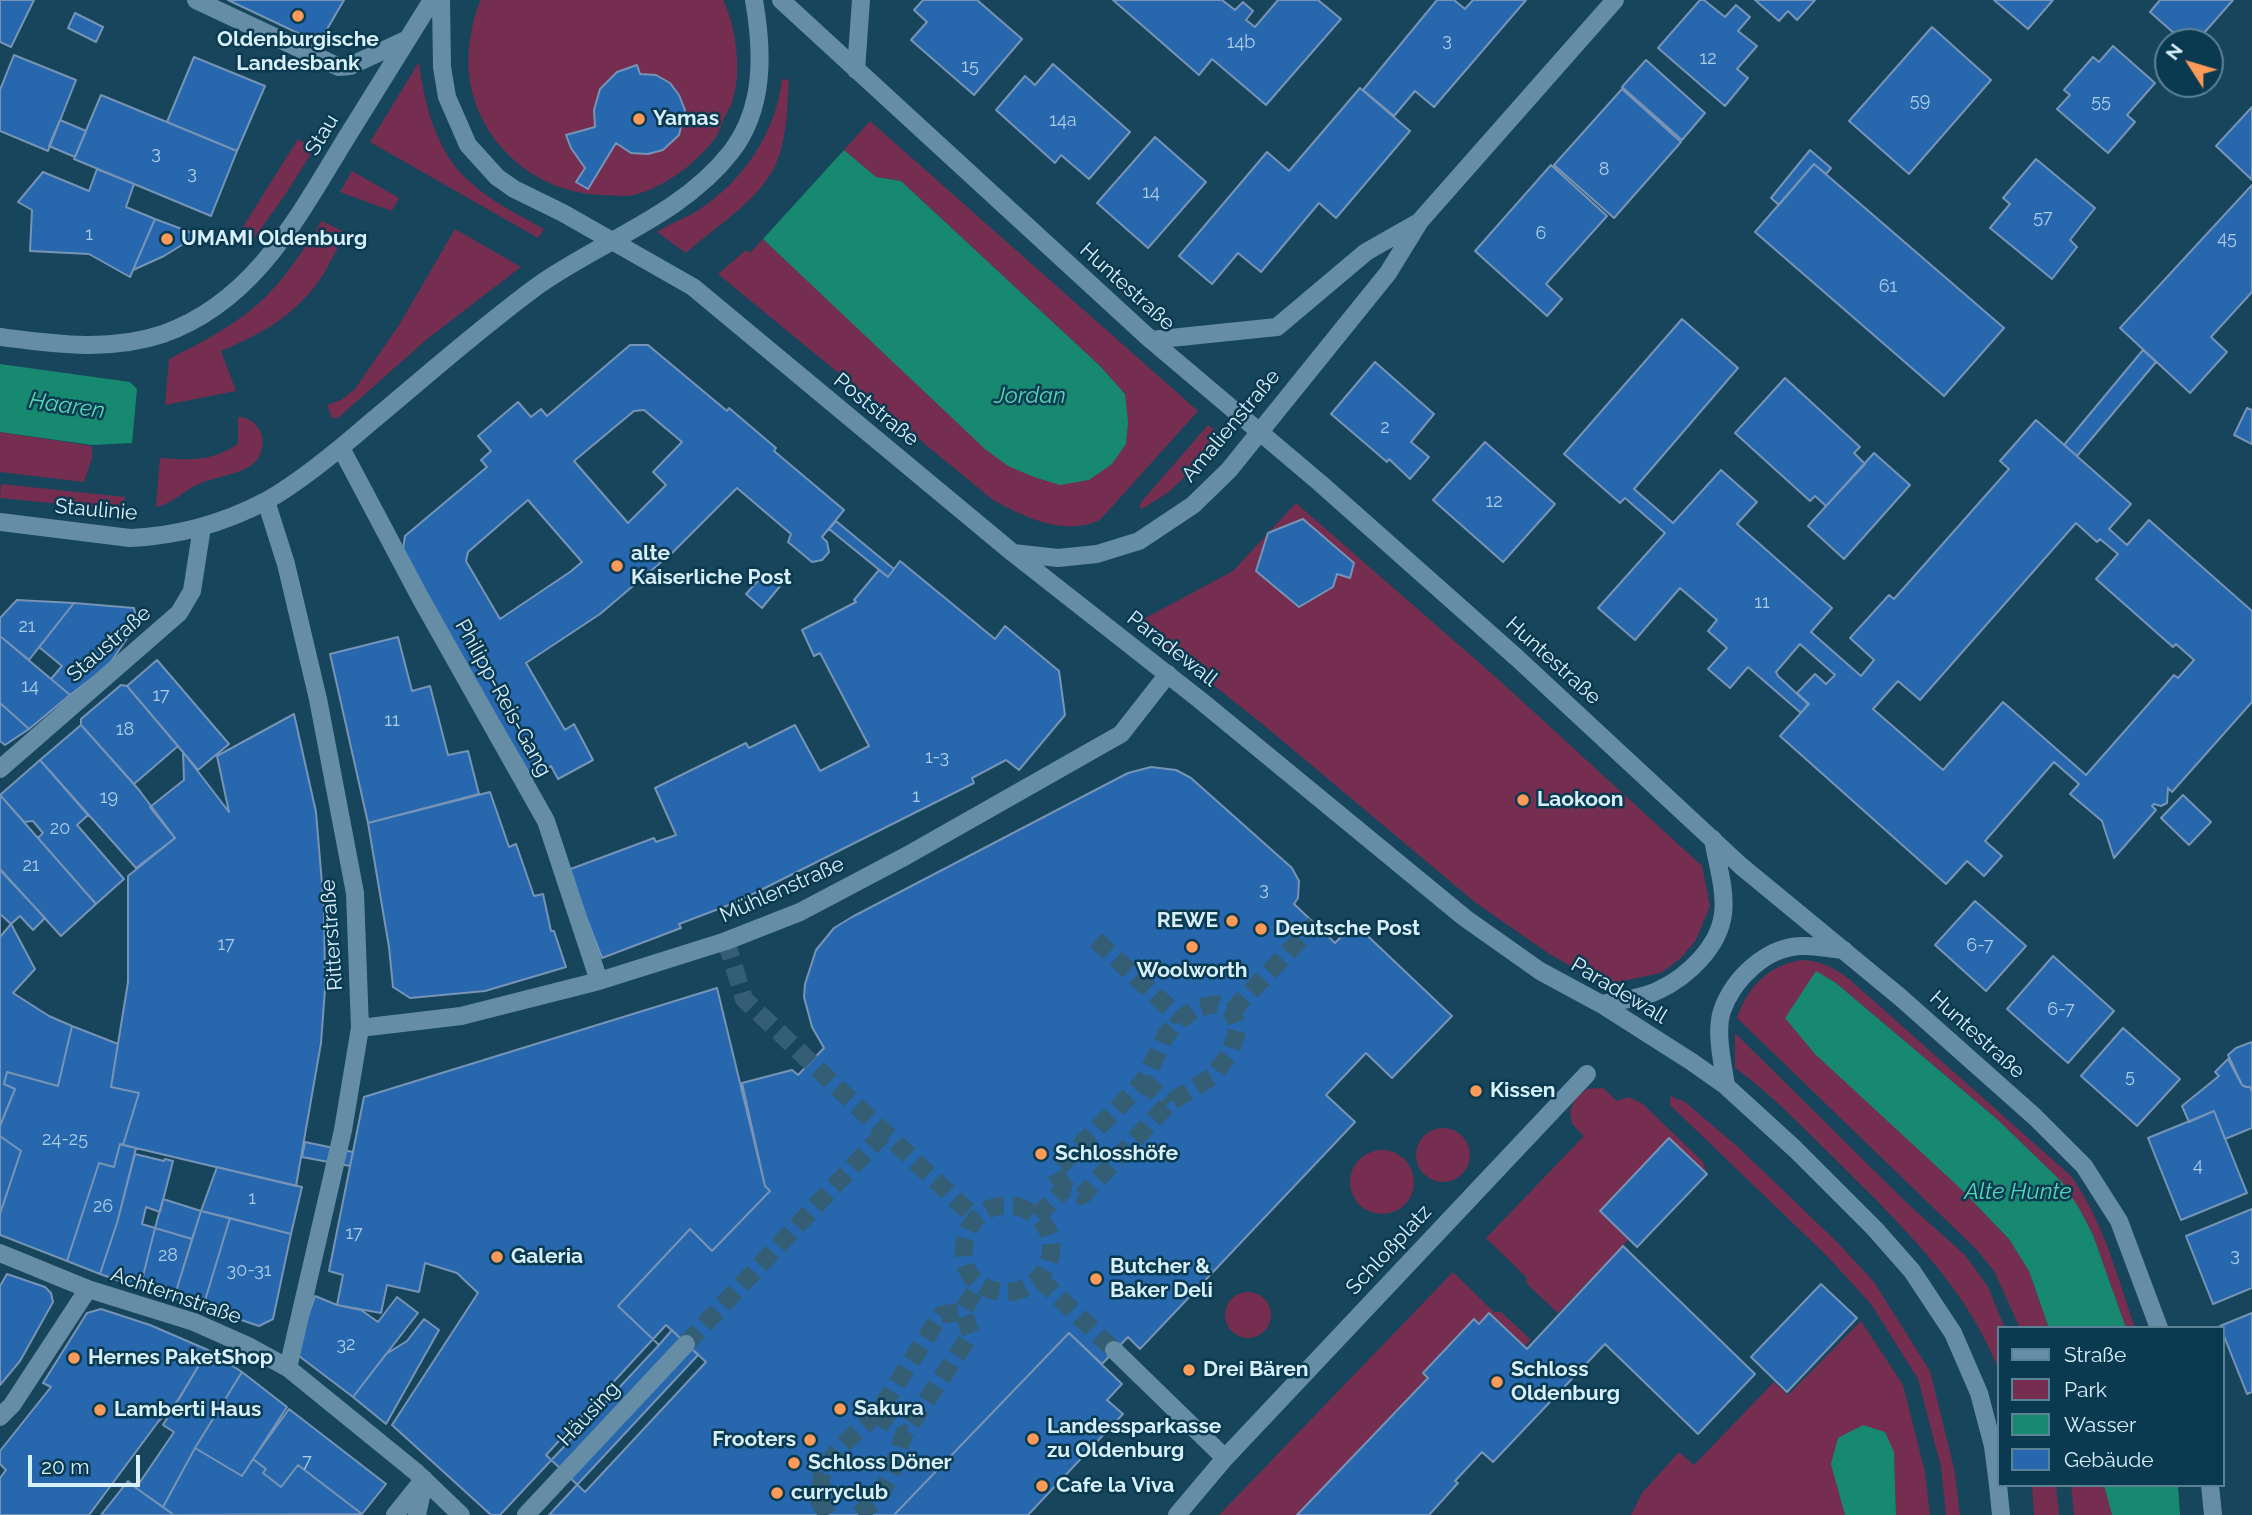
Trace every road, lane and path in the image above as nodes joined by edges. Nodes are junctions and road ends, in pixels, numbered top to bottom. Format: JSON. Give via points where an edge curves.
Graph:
{"nodes":[{"id":1,"x":196,"y":0,"type":"edge"},
{"id":2,"x":432,"y":0,"type":"edge"},
{"id":3,"x":441,"y":0,"type":"edge"},
{"id":4,"x":754,"y":0,"type":"edge"},
{"id":5,"x":781,"y":0,"type":"edge"},
{"id":6,"x":861,"y":0,"type":"edge"},
{"id":7,"x":1615,"y":0,"type":"edge"},
{"id":8,"x":408,"y":39,"type":"junction"},
{"id":9,"x":856,"y":70,"type":"junction"},
{"id":10,"x":1420,"y":221,"type":"junction"},
{"id":11,"x":613,"y":241,"type":"junction"},
{"id":12,"x":0,"y":337,"type":"edge"},
{"id":13,"x":1151,"y":340,"type":"junction"},
{"id":14,"x":1258,"y":432,"type":"junction"},
{"id":15,"x":341,"y":448,"type":"junction"},
{"id":16,"x":266,"y":501,"type":"junction"},
{"id":17,"x":0,"y":522,"type":"edge"},
{"id":18,"x":202,"y":527,"type":"junction"},
{"id":19,"x":1013,"y":553,"type":"junction"},
{"id":20,"x":1102,"y":625,"type":"joint"},
{"id":21,"x":1168,"y":674,"type":"junction"},
{"id":22,"x":0,"y":769,"type":"edge"},
{"id":23,"x":1713,"y":839,"type":"junction"},
{"id":24,"x":1844,"y":950,"type":"junction"},
{"id":25,"x":599,"y":981,"type":"junction"},
{"id":26,"x":1601,"y":1004,"type":"junction"},
{"id":27,"x":360,"y":1028,"type":"junction"},
{"id":28,"x":1587,"y":1074,"type":"dead end"},
{"id":29,"x":1726,"y":1086,"type":"junction"},
{"id":30,"x":0,"y":1253,"type":"edge"},
{"id":31,"x":88,"y":1289,"type":"junction"},
{"id":32,"x":2158,"y":1326,"type":"edge"},
{"id":33,"x":686,"y":1344,"type":"tunnel mouth"},
{"id":34,"x":1114,"y":1350,"type":"tunnel mouth"},
{"id":35,"x":288,"y":1368,"type":"junction"},
{"id":36,"x":0,"y":1418,"type":"edge"},
{"id":37,"x":1225,"y":1458,"type":"junction"},
{"id":38,"x":1996,"y":1469,"type":"edge"},
{"id":39,"x":424,"y":1479,"type":"junction"},
{"id":40,"x":1998,"y":1487,"type":"edge"},
{"id":41,"x":2210,"y":1487,"type":"edge"},
{"id":42,"x":395,"y":1515,"type":"edge"},
{"id":43,"x":416,"y":1515,"type":"edge"},
{"id":44,"x":461,"y":1515,"type":"edge"},
{"id":45,"x":526,"y":1515,"type":"edge"},
{"id":46,"x":1177,"y":1515,"type":"edge"},
{"id":47,"x":2001,"y":1515,"type":"edge"},
{"id":48,"x":2213,"y":1515,"type":"edge"}],
"edges":[{"from":1,"to":8,"type":"street","via":[[339,67]]},
{"from":2,"to":8,"type":"street","name":"Stau"},
{"from":3,"to":11,"type":"street","via":[[447,97],[468,145],[485,167],[514,189]]},
{"from":4,"to":11,"type":"street","via":[[759,29],[757,99],[732,151],[702,184]]},
{"from":5,"to":9,"type":"street","name":"Huntestraße"},
{"from":6,"to":9,"type":"street"},
{"from":7,"to":10,"type":"street","name":"Amalienstraße"},
{"from":8,"to":12,"type":"street","name":"Stau","via":[[284,238],[242,286],[195,319],[149,338],[97,346]]},
{"from":9,"to":13,"type":"street","name":"Huntestraße"},
{"from":10,"to":13,"type":"street","name":"Amalienstraße","via":[[1366,252],[1277,327]]},
{"from":10,"to":14,"type":"street","name":"Amalienstraße","via":[[1388,273]]},
{"from":11,"to":15,"type":"street","via":[[537,287]]},
{"from":11,"to":19,"type":"street","name":"Poststraße","via":[[701,293]]},
{"from":13,"to":14,"type":"street","name":"Huntestraße"},
{"from":14,"to":19,"type":"street","name":"Amalienstraße","via":[[1229,470],[1193,505],[1139,541],[1097,554],[1058,558]]},
{"from":14,"to":23,"type":"street","name":"Huntestraße","via":[[1506,648]]},
{"from":15,"to":16,"type":"street"},
{"from":15,"to":25,"type":"street","name":"Philipp-Reis-Gang","via":[[547,821]]},
{"from":16,"to":18,"type":"street","name":"Staulinie"},
{"from":16,"to":27,"type":"street","name":"Ritterstraße","via":[[318,699],[355,893]]},
{"from":17,"to":18,"type":"street","name":"Staulinie","via":[[130,538]]},
{"from":18,"to":22,"type":"street","name":"Staustraße","via":[[192,591],[179,613]]},
{"from":19,"to":20,"type":"street","name":"Poststraße"},
{"from":20,"to":21,"type":"street","name":"Paradewall"},
{"from":21,"to":25,"type":"street","name":"Mühlenstraße","via":[[1121,734],[906,856],[800,912]]},
{"from":21,"to":26,"type":"street","name":"Paradewall","via":[[1465,918],[1540,971]]},
{"from":23,"to":24,"type":"street","name":"Huntestraße"},
{"from":23,"to":26,"type":"street","via":[[1723,916],[1707,950],[1683,975],[1658,991]]},
{"from":24,"to":29,"type":"street","via":[[1800,946],[1770,955],[1742,976],[1721,1012]]},
{"from":24,"to":32,"type":"street","name":"Huntestraße","via":[[2084,1166],[2119,1221]]},
{"from":25,"to":27,"type":"street","name":"Mühlenstraße","via":[[461,1016]]},
{"from":26,"to":29,"type":"street","name":"Paradewall"},
{"from":27,"to":35,"type":"street","name":"Ritterstraße","via":[[343,1130]]},
{"from":28,"to":37,"type":"street","name":"Schloßplatz"},
{"from":29,"to":38,"type":"street","name":"Paradewall","via":[[1866,1219],[1912,1272],[1954,1333],[1979,1393]]},
{"from":30,"to":31,"type":"street","name":"Achternstraße"},
{"from":31,"to":35,"type":"street","name":"Achternstraße","via":[[194,1322]]},
{"from":31,"to":36,"type":"street"},
{"from":33,"to":45,"type":"street","name":"Häusing"},
{"from":34,"to":37,"type":"street"},
{"from":35,"to":39,"type":"street","name":"Achternstraße"},
{"from":37,"to":46,"type":"street","name":"Schloßplatz"},
{"from":39,"to":42,"type":"street"},
{"from":39,"to":43,"type":"street"},
{"from":39,"to":44,"type":"street","name":"Achternstraße"},
{"from":40,"to":47,"type":"street","name":"Paradewall"},
{"from":41,"to":48,"type":"street"}]}
